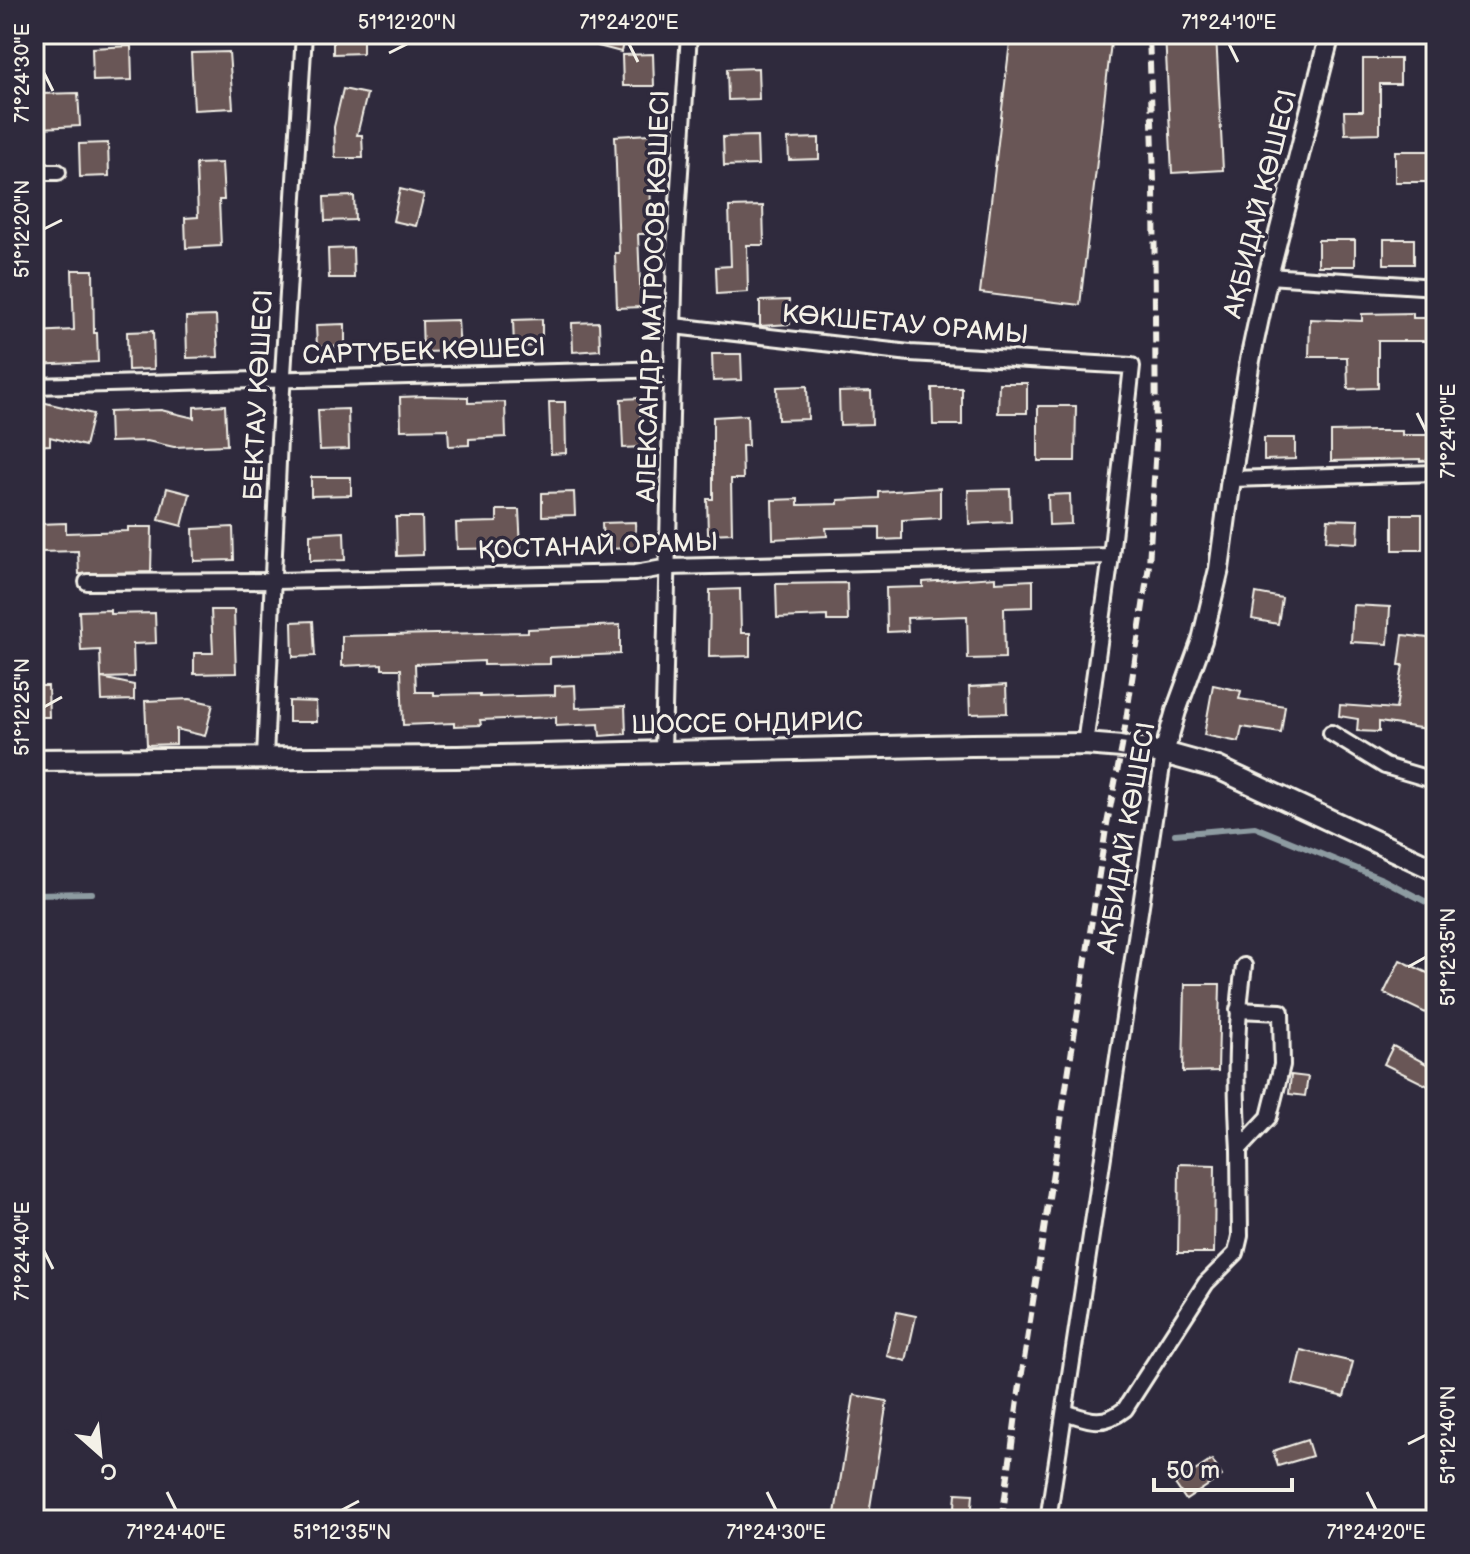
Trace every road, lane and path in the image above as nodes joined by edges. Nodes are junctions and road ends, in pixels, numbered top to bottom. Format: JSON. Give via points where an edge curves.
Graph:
{"nodes":[{"id":1,"x":304,"y":34,"type":"edge"},
{"id":2,"x":689,"y":34,"type":"edge"},
{"id":3,"x":1330,"y":34,"type":"edge"},
{"id":4,"x":34,"y":172,"type":"edge"},
{"id":5,"x":58,"y":172,"type":"dead end"},
{"id":6,"x":1268,"y":276,"type":"junction"},
{"id":7,"x":1436,"y":287,"type":"edge"},
{"id":8,"x":674,"y":326,"type":"junction"},
{"id":9,"x":672,"y":369,"type":"junction"},
{"id":10,"x":283,"y":380,"type":"junction"},
{"id":11,"x":34,"y":386,"type":"edge"},
{"id":12,"x":1436,"y":473,"type":"edge"},
{"id":13,"x":1231,"y":479,"type":"junction"},
{"id":14,"x":1111,"y":556,"type":"junction"},
{"id":15,"x":669,"y":567,"type":"junction"},
{"id":16,"x":275,"y":581,"type":"junction"},
{"id":17,"x":87,"y":582,"type":"dead end"},
{"id":18,"x":1331,"y":733,"type":"dead end"},
{"id":19,"x":1085,"y":744,"type":"junction"},
{"id":20,"x":663,"y":752,"type":"junction"},
{"id":21,"x":1164,"y":753,"type":"junction"},
{"id":22,"x":265,"y":758,"type":"junction"},
{"id":23,"x":34,"y":760,"type":"edge"},
{"id":24,"x":1436,"y":781,"type":"edge"},
{"id":25,"x":1436,"y":870,"type":"edge"},
{"id":26,"x":1244,"y":966,"type":"dead end"},
{"id":27,"x":1238,"y":1010,"type":"junction"},
{"id":28,"x":1239,"y":1149,"type":"junction"},
{"id":29,"x":1065,"y":1412,"type":"junction"},
{"id":30,"x":1048,"y":1520,"type":"edge"}],
"edges":[{"from":1,"to":10,"type":"street","name":"БЕКТАУ КӨШЕСІ"},
{"from":2,"to":8,"type":"street","name":"АЛЕКСАНДР МАТРОСОВ КӨШЕСІ"},
{"from":3,"to":6,"type":"street","name":"АҚБИДАЙ КӨШЕСІ"},
{"from":4,"to":5,"type":"street"},
{"from":6,"to":7,"type":"street"},
{"from":6,"to":13,"type":"street","name":"АҚБИДАЙ КӨШЕСІ"},
{"from":8,"to":9,"type":"street","name":"АЛЕКСАНДР МАТРОСОВ КӨШЕСІ"},
{"from":8,"to":14,"type":"street","name":"КӨКШЕТАУ ОРАМЫ","via":[[910,353],[1132,366]]},
{"from":9,"to":10,"type":"street","name":"САРТҮБЕК КӨШЕСІ"},
{"from":9,"to":15,"type":"street","name":"АЛЕКСАНДР МАТРОСОВ КӨШЕСІ"},
{"from":10,"to":11,"type":"street","name":"САРТҮБЕК КӨШЕСІ"},
{"from":10,"to":16,"type":"street","name":"БЕКТАУ КӨШЕСІ"},
{"from":12,"to":13,"type":"street"},
{"from":13,"to":21,"type":"street","name":"АҚБИДАЙ КӨШЕСІ","via":[[1219,569],[1202,640]]},
{"from":14,"to":15,"type":"street","name":"ҚОСТАНАЙ ОРАМЫ"},
{"from":14,"to":19,"type":"street"},
{"from":15,"to":16,"type":"street","name":"ҚОСТАНАЙ ОРАМЫ","via":[[635,573]]},
{"from":15,"to":20,"type":"street","name":"АЛЕКСАНДР МАТРОСОВ КӨШЕСІ"},
{"from":16,"to":17,"type":"street","name":"ҚОСТАНАЙ ОРАМЫ"},
{"from":16,"to":22,"type":"street","name":"БЕКТАУ КӨШЕСІ"},
{"from":18,"to":24,"type":"street","via":[[1385,766]]},
{"from":19,"to":20,"type":"main road","name":"ШОССЕ ОНДИРИС"},
{"from":19,"to":21,"type":"main road","name":"ШОССЕ ОНДИРИС"},
{"from":20,"to":22,"type":"main road","name":"ШОССЕ ОНДИРИС"},
{"from":21,"to":25,"type":"main road","name":"ШОССЕ ОНДИРИС","via":[[1218,768]]},
{"from":21,"to":29,"type":"street","name":"АҚБИДАЙ КӨШЕСІ"},
{"from":22,"to":23,"type":"main road","name":"ШОССЕ ОНДИРИС"},
{"from":26,"to":27,"type":"street"},
{"from":27,"to":28,"type":"street"},
{"from":27,"to":28,"type":"street","via":[[1281,1012],[1282,1065],[1269,1117]]},
{"from":28,"to":29,"type":"street","via":[[1236,1253],[1206,1283],[1125,1409],[1113,1419],[1095,1422]]},
{"from":29,"to":30,"type":"street","name":"АҚБИДАЙ КӨШЕСІ"}]}
